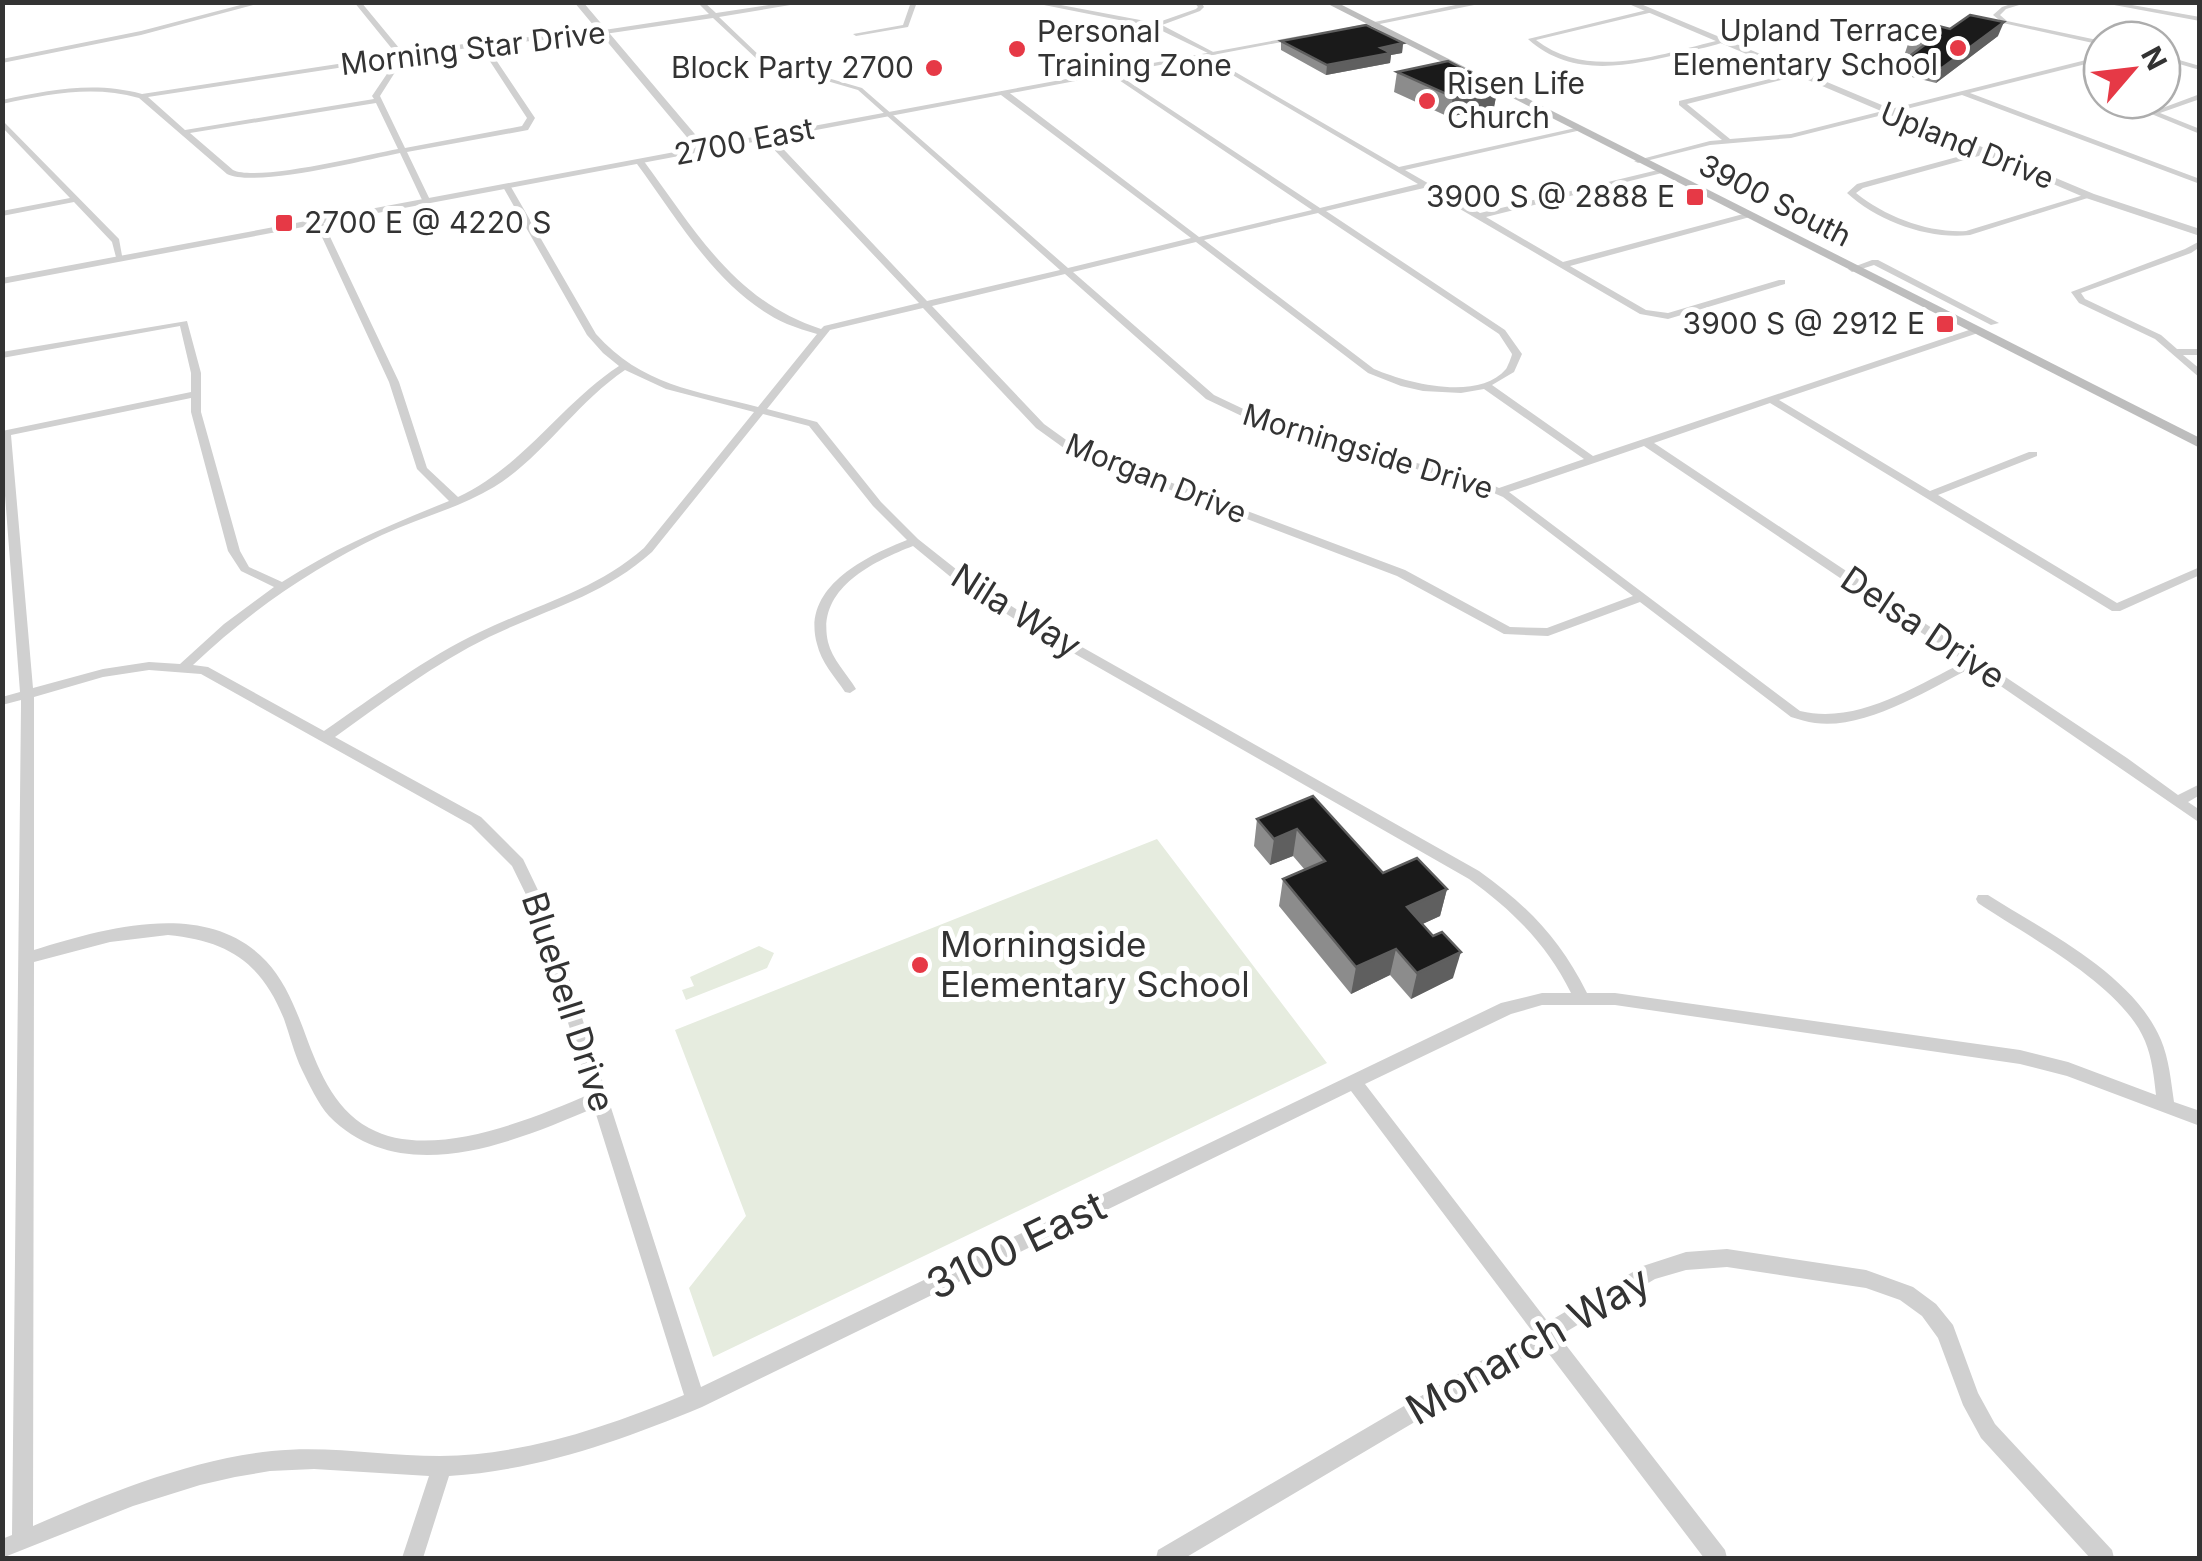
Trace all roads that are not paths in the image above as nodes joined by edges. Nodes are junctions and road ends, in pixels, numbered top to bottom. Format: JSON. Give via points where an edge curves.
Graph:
{"nodes":[{"id":1,"x":261,"y":2,"type":"edge"},
{"id":2,"x":357,"y":2,"type":"edge"},
{"id":3,"x":578,"y":2,"type":"edge"},
{"id":4,"x":700,"y":2,"type":"edge"},
{"id":5,"x":805,"y":2,"type":"edge"},
{"id":6,"x":914,"y":2,"type":"edge"},
{"id":7,"x":1032,"y":2,"type":"edge"},
{"id":8,"x":1197,"y":2,"type":"edge"},
{"id":9,"x":1328,"y":2,"type":"edge"},
{"id":10,"x":1485,"y":2,"type":"edge"},
{"id":11,"x":1628,"y":2,"type":"edge"},
{"id":12,"x":2026,"y":2,"type":"edge"},
{"id":13,"x":2101,"y":2,"type":"edge"},
{"id":14,"x":239,"y":5,"type":"edge"},
{"id":15,"x":1651,"y":12,"type":"junction"},
{"id":16,"x":713,"y":15,"type":"junction"},
{"id":17,"x":2198,"y":17,"type":"edge"},
{"id":18,"x":1372,"y":24,"type":"junction"},
{"id":19,"x":1156,"y":25,"type":"junction"},
{"id":20,"x":604,"y":32,"type":"junction"},
{"id":21,"x":1326,"y":33,"type":"edge"},
{"id":22,"x":856,"y":34,"type":"dead end"},
{"id":23,"x":1309,"y":36,"type":"edge"},
{"id":24,"x":2082,"y":39,"type":"edge"},
{"id":25,"x":1724,"y":41,"type":"junction"},
{"id":26,"x":481,"y":43,"type":"junction"},
{"id":27,"x":1209,"y":55,"type":"junction"},
{"id":28,"x":402,"y":56,"type":"junction"},
{"id":29,"x":2,"y":61,"type":"edge"},
{"id":30,"x":2082,"y":63,"type":"edge"},
{"id":31,"x":1803,"y":72,"type":"junction"},
{"id":32,"x":1112,"y":73,"type":"junction"},
{"id":33,"x":1962,"y":93,"type":"junction"},
{"id":34,"x":1004,"y":94,"type":"junction"},
{"id":35,"x":142,"y":96,"type":"junction"},
{"id":36,"x":2200,"y":96,"type":"edge"},
{"id":37,"x":378,"y":100,"type":"junction"},
{"id":38,"x":2,"y":102,"type":"edge"},
{"id":39,"x":1884,"y":113,"type":"junction"},
{"id":40,"x":889,"y":115,"type":"junction"},
{"id":41,"x":2,"y":122,"type":"edge"},
{"id":42,"x":1578,"y":129,"type":"junction"},
{"id":43,"x":184,"y":132,"type":"junction"},
{"id":44,"x":2200,"y":132,"type":"edge"},
{"id":45,"x":768,"y":138,"type":"junction"},
{"id":46,"x":1728,"y":141,"type":"junction"},
{"id":47,"x":703,"y":150,"type":"junction"},
{"id":48,"x":402,"y":152,"type":"junction"},
{"id":49,"x":1983,"y":152,"type":"junction"},
{"id":50,"x":1638,"y":161,"type":"junction"},
{"id":51,"x":640,"y":162,"type":"junction"},
{"id":52,"x":1399,"y":169,"type":"junction"},
{"id":53,"x":1660,"y":171,"type":"junction"},
{"id":54,"x":2200,"y":182,"type":"edge"},
{"id":55,"x":1425,"y":184,"type":"junction"},
{"id":56,"x":507,"y":187,"type":"junction"},
{"id":57,"x":2090,"y":196,"type":"junction"},
{"id":58,"x":74,"y":199,"type":"junction"},
{"id":59,"x":427,"y":202,"type":"junction"},
{"id":60,"x":1319,"y":210,"type":"junction"},
{"id":61,"x":2,"y":214,"type":"edge"},
{"id":62,"x":1747,"y":215,"type":"junction"},
{"id":63,"x":1478,"y":216,"type":"junction"},
{"id":64,"x":319,"y":222,"type":"junction"},
{"id":65,"x":2200,"y":233,"type":"edge"},
{"id":66,"x":1196,"y":239,"type":"junction"},
{"id":67,"x":2200,"y":243,"type":"edge"},
{"id":68,"x":120,"y":259,"type":"junction"},
{"id":69,"x":1562,"y":266,"type":"junction"},
{"id":70,"x":1852,"y":269,"type":"junction"},
{"id":71,"x":1064,"y":270,"type":"junction"},
{"id":72,"x":2,"y":281,"type":"edge"},
{"id":73,"x":1782,"y":282,"type":"dead end"},
{"id":74,"x":924,"y":303,"type":"junction"},
{"id":75,"x":1994,"y":323,"type":"dead end"},
{"id":76,"x":1975,"y":331,"type":"junction"},
{"id":77,"x":821,"y":332,"type":"junction"},
{"id":78,"x":2176,"y":352,"type":"junction"},
{"id":79,"x":2200,"y":352,"type":"edge"},
{"id":80,"x":2,"y":355,"type":"edge"},
{"id":81,"x":625,"y":366,"type":"junction"},
{"id":82,"x":2200,"y":376,"type":"edge"},
{"id":83,"x":1485,"y":385,"type":"junction"},
{"id":84,"x":195,"y":394,"type":"junction"},
{"id":85,"x":1770,"y":400,"type":"junction"},
{"id":86,"x":759,"y":410,"type":"junction"},
{"id":87,"x":4,"y":434,"type":"edge"},
{"id":88,"x":1644,"y":441,"type":"junction"},
{"id":89,"x":2200,"y":444,"type":"edge"},
{"id":90,"x":2033,"y":454,"type":"dead end"},
{"id":91,"x":1590,"y":460,"type":"junction"},
{"id":92,"x":1500,"y":491,"type":"junction"},
{"id":93,"x":1928,"y":495,"type":"junction"},
{"id":94,"x":457,"y":502,"type":"junction"},
{"id":95,"x":914,"y":542,"type":"junction"},
{"id":96,"x":2200,"y":570,"type":"edge"},
{"id":97,"x":283,"y":587,"type":"junction"},
{"id":98,"x":1641,"y":597,"type":"junction"},
{"id":99,"x":1974,"y":662,"type":"junction"},
{"id":100,"x":184,"y":666,"type":"junction"},
{"id":101,"x":850,"y":689,"type":"dead end"},
{"id":102,"x":28,"y":694,"type":"junction"},
{"id":103,"x":2,"y":701,"type":"edge"},
{"id":104,"x":326,"y":736,"type":"junction"},
{"id":105,"x":2200,"y":789,"type":"edge"},
{"id":106,"x":2178,"y":801,"type":"junction"},
{"id":107,"x":2200,"y":818,"type":"edge"},
{"id":108,"x":1983,"y":899,"type":"dead end"},
{"id":109,"x":26,"y":958,"type":"junction"},
{"id":110,"x":1580,"y":996,"type":"junction"},
{"id":111,"x":1353,"y":1082,"type":"junction"},
{"id":112,"x":600,"y":1098,"type":"junction"},
{"id":113,"x":2166,"y":1106,"type":"junction"},
{"id":114,"x":2200,"y":1119,"type":"edge"},
{"id":115,"x":1545,"y":1334,"type":"junction"},
{"id":116,"x":696,"y":1400,"type":"junction"},
{"id":117,"x":442,"y":1466,"type":"junction"},
{"id":118,"x":12,"y":1545,"type":"edge"},
{"id":119,"x":413,"y":1558,"type":"edge"},
{"id":120,"x":1166,"y":1558,"type":"edge"},
{"id":121,"x":1717,"y":1558,"type":"edge"},
{"id":122,"x":2104,"y":1558,"type":"edge"}],
"edges":[{"from":1,"to":14,"type":"street"},
{"from":2,"to":28,"type":"street"},
{"from":3,"to":20,"type":"street"},
{"from":4,"to":16,"type":"street","name":"Morningside Drive"},
{"from":5,"to":16,"type":"street","name":"Morning Star Drive"},
{"from":6,"to":22,"type":"street","via":[[906,26]]},
{"from":7,"to":19,"type":"street"},
{"from":8,"to":19,"type":"street","via":[[1196,11]]},
{"from":9,"to":18,"type":"main road","name":"3900 South"},
{"from":10,"to":18,"type":"street"},
{"from":11,"to":15,"type":"street","name":"Upland Drive"},
{"from":12,"to":24,"type":"street","via":[[1996,15]]},
{"from":13,"to":17,"type":"street"},
{"from":14,"to":29,"type":"street"},
{"from":15,"to":25,"type":"street","name":"Upland Drive"},
{"from":15,"to":25,"type":"street","via":[[1531,39],[1590,66]]},
{"from":16,"to":20,"type":"street","name":"Morning Star Drive"},
{"from":16,"to":40,"type":"street","name":"Morningside Drive","via":[[761,60],[851,85]]},
{"from":18,"to":21,"type":"street"},
{"from":18,"to":42,"type":"main road","name":"3900 South"},
{"from":19,"to":27,"type":"street"},
{"from":20,"to":26,"type":"street","name":"Morning Star Drive"},
{"from":20,"to":47,"type":"street"},
{"from":23,"to":27,"type":"street","name":"2700 East"},
{"from":25,"to":31,"type":"street","name":"Upland Drive"},
{"from":26,"to":28,"type":"street","name":"Morning Star Drive"},
{"from":26,"to":48,"type":"street","via":[[530,124],[508,134]]},
{"from":27,"to":32,"type":"street","name":"2700 East"},
{"from":27,"to":52,"type":"street"},
{"from":28,"to":35,"type":"street","name":"Morning Star Drive"},
{"from":28,"to":37,"type":"street","via":[[376,92]]},
{"from":30,"to":33,"type":"street"},
{"from":31,"to":39,"type":"street","name":"Upland Drive"},
{"from":31,"to":46,"type":"street","via":[[1682,104]]},
{"from":32,"to":34,"type":"street","name":"2700 East"},
{"from":32,"to":60,"type":"street"},
{"from":33,"to":39,"type":"street"},
{"from":33,"to":54,"type":"street"},
{"from":34,"to":40,"type":"street","name":"2700 East"},
{"from":34,"to":66,"type":"street"},
{"from":35,"to":38,"type":"street","via":[[80,88]]},
{"from":35,"to":43,"type":"street"},
{"from":36,"to":44,"type":"street","via":[[2156,109],[2155,116]]},
{"from":37,"to":43,"type":"street"},
{"from":37,"to":48,"type":"street"},
{"from":39,"to":46,"type":"street","via":[[1791,136]]},
{"from":39,"to":49,"type":"street","name":"Upland Drive"},
{"from":40,"to":45,"type":"street","name":"2700 East"},
{"from":40,"to":71,"type":"street","name":"Morningside Drive"},
{"from":41,"to":58,"type":"street"},
{"from":42,"to":50,"type":"main road","name":"3900 South"},
{"from":42,"to":52,"type":"street"},
{"from":43,"to":48,"type":"street","via":[[238,176]]},
{"from":45,"to":47,"type":"street","name":"2700 East"},
{"from":45,"to":74,"type":"street","name":"Morgan Drive"},
{"from":46,"to":50,"type":"street"},
{"from":47,"to":51,"type":"street","name":"2700 East"},
{"from":48,"to":59,"type":"street"},
{"from":49,"to":57,"type":"street","name":"Upland Drive"},
{"from":49,"to":57,"type":"street","via":[[1851,193],[1946,235]]},
{"from":50,"to":53,"type":"main road","name":"3900 South"},
{"from":51,"to":56,"type":"street","name":"2700 East"},
{"from":51,"to":77,"type":"street","via":[[734,285],[791,324]]},
{"from":52,"to":55,"type":"street"},
{"from":53,"to":62,"type":"main road","name":"3900 South"},
{"from":53,"to":63,"type":"street"},
{"from":55,"to":60,"type":"street"},
{"from":55,"to":63,"type":"street"},
{"from":56,"to":59,"type":"street","name":"2700 East"},
{"from":56,"to":81,"type":"street","name":"Nila Way","via":[[592,334]]},
{"from":57,"to":65,"type":"street","name":"Upland Drive"},
{"from":58,"to":61,"type":"street"},
{"from":58,"to":68,"type":"street","via":[[116,241]]},
{"from":59,"to":64,"type":"street","name":"2700 East"},
{"from":60,"to":66,"type":"street"},
{"from":60,"to":83,"type":"street","via":[[1508,337],[1517,354],[1514,365]]},
{"from":62,"to":69,"type":"street"},
{"from":62,"to":70,"type":"main road","name":"3900 South"},
{"from":63,"to":69,"type":"street"},
{"from":64,"to":68,"type":"street","name":"2700 East"},
{"from":64,"to":94,"type":"street","via":[[394,382],[422,469]]},
{"from":66,"to":71,"type":"street"},
{"from":66,"to":83,"type":"street","via":[[1381,376],[1430,388]]},
{"from":67,"to":78,"type":"street","via":[[2078,289],[2077,296]]},
{"from":68,"to":72,"type":"street","name":"2700 East"},
{"from":69,"to":73,"type":"street","via":[[1654,316]]},
{"from":70,"to":75,"type":"street","via":[[1875,262]]},
{"from":70,"to":76,"type":"main road","name":"3900 South"},
{"from":71,"to":74,"type":"street"},
{"from":71,"to":92,"type":"street","name":"Morningside Drive","via":[[1204,392],[1240,414]]},
{"from":74,"to":77,"type":"street"},
{"from":74,"to":98,"type":"street","name":"Morgan Drive","via":[[1040,426],[1072,450],[1401,573],[1499,628],[1548,632]]},
{"from":76,"to":85,"type":"street"},
{"from":76,"to":89,"type":"main road","name":"3900 South"},
{"from":77,"to":86,"type":"street"},
{"from":78,"to":79,"type":"street"},
{"from":78,"to":82,"type":"street"},
{"from":80,"to":84,"type":"street","via":[[184,323]]},
{"from":81,"to":86,"type":"street","name":"Nila Way","via":[[670,387]]},
{"from":81,"to":94,"type":"street","via":[[512,468]]},
{"from":83,"to":91,"type":"street"},
{"from":84,"to":87,"type":"street"},
{"from":84,"to":97,"type":"street","via":[[236,558],[252,574]]},
{"from":85,"to":88,"type":"street"},
{"from":85,"to":93,"type":"street"},
{"from":86,"to":95,"type":"street","name":"Nila Way","via":[[818,428]]},
{"from":86,"to":104,"type":"street","via":[[627,570],[461,646]]},
{"from":87,"to":102,"type":"street"},
{"from":88,"to":91,"type":"street"},
{"from":88,"to":99,"type":"street","name":"Delsa Drive"},
{"from":90,"to":93,"type":"street"},
{"from":91,"to":92,"type":"street"},
{"from":92,"to":98,"type":"street","name":"Morningside Drive"},
{"from":93,"to":96,"type":"street","via":[[2116,608]]},
{"from":94,"to":97,"type":"street","via":[[378,534]]},
{"from":95,"to":101,"type":"street","via":[[862,565],[827,601],[820,623],[823,646]]},
{"from":95,"to":110,"type":"street","name":"Nila Way","via":[[999,605],[1474,875],[1552,943]]},
{"from":97,"to":100,"type":"street"},
{"from":98,"to":99,"type":"street","name":"Morningside Drive","via":[[1788,710],[1822,722],[1847,720]]},
{"from":99,"to":106,"type":"street","name":"Delsa Drive"},
{"from":100,"to":102,"type":"street","via":[[103,673]]},
{"from":100,"to":104,"type":"street","name":"Bluebell Drive","via":[[212,674]]},
{"from":102,"to":103,"type":"street"},
{"from":102,"to":109,"type":"street"},
{"from":104,"to":112,"type":"street","name":"Bluebell Drive","via":[[460,809],[518,863],[540,908]]},
{"from":105,"to":106,"type":"street"},
{"from":106,"to":107,"type":"street","name":"Delsa Drive"},
{"from":108,"to":113,"type":"street","via":[[2133,1009],[2150,1032]]},
{"from":109,"to":112,"type":"street","via":[[137,932],[199,934],[234,946],[258,962],[277,988],[334,1112],[391,1144],[473,1144]]},
{"from":109,"to":118,"type":"street"},
{"from":110,"to":111,"type":"street","name":"3100 East","via":[[1506,1008]]},
{"from":110,"to":113,"type":"street","name":"3100 East","via":[[2039,1060]]},
{"from":111,"to":115,"type":"street"},
{"from":111,"to":116,"type":"street","name":"3100 East"},
{"from":112,"to":116,"type":"street","name":"Bluebell Drive"},
{"from":113,"to":114,"type":"street","name":"3100 East"},
{"from":115,"to":120,"type":"street","name":"Monarch Way"},
{"from":115,"to":121,"type":"street"},
{"from":115,"to":122,"type":"street","name":"Monarch Way","via":[[1650,1272],[1706,1258],[1893,1287],[1920,1302],[1946,1332],[1988,1431]]},
{"from":116,"to":117,"type":"street","name":"3100 East","via":[[590,1441]]},
{"from":117,"to":118,"type":"street","via":[[317,1457],[267,1462],[156,1486]]},
{"from":117,"to":119,"type":"street"}]}
